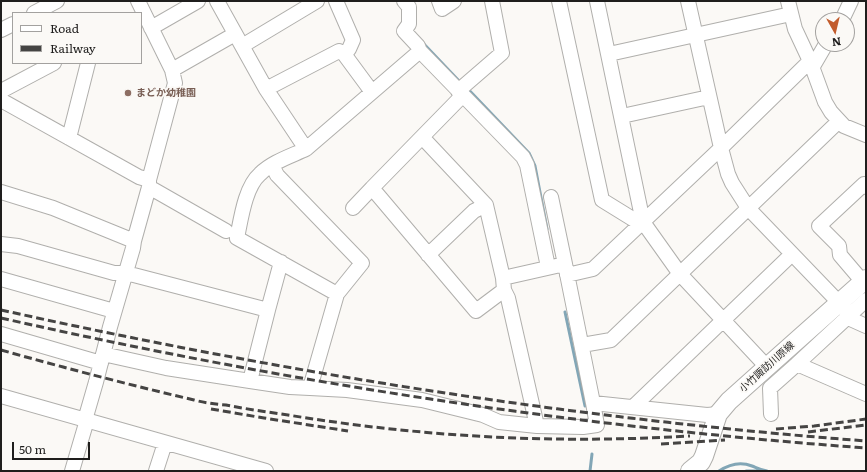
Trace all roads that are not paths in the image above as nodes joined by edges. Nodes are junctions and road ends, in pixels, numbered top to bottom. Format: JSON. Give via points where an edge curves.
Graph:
{"nodes":[{"id":1,"x":57,"y":1,"type":"edge"},
{"id":2,"x":138,"y":1,"type":"edge"},
{"id":3,"x":198,"y":1,"type":"edge"},
{"id":4,"x":217,"y":1,"type":"edge"},
{"id":5,"x":317,"y":1,"type":"edge"},
{"id":6,"x":336,"y":1,"type":"edge"},
{"id":7,"x":404,"y":1,"type":"edge"},
{"id":8,"x":438,"y":1,"type":"edge"},
{"id":9,"x":454,"y":1,"type":"edge"},
{"id":10,"x":492,"y":1,"type":"edge"},
{"id":11,"x":559,"y":1,"type":"edge"},
{"id":12,"x":597,"y":1,"type":"edge"},
{"id":13,"x":688,"y":1,"type":"edge"},
{"id":14,"x":851,"y":1,"type":"edge"},
{"id":15,"x":789,"y":7,"type":"edge"},
{"id":16,"x":36,"y":12,"type":"edge"},
{"id":17,"x":846,"y":12,"type":"edge"},
{"id":18,"x":146,"y":20,"type":"edge"},
{"id":19,"x":12,"y":24,"type":"edge"},
{"id":20,"x":1,"y":30,"type":"edge"},
{"id":21,"x":235,"y":34,"type":"junction"},
{"id":22,"x":696,"y":35,"type":"junction"},
{"id":23,"x":242,"y":46,"type":"junction"},
{"id":24,"x":420,"y":51,"type":"junction"},
{"id":25,"x":820,"y":52,"type":"edge"},
{"id":26,"x":344,"y":54,"type":"junction"},
{"id":27,"x":609,"y":54,"type":"junction"},
{"id":28,"x":52,"y":64,"type":"edge"},
{"id":29,"x":88,"y":64,"type":"edge"},
{"id":30,"x":811,"y":65,"type":"junction"},
{"id":31,"x":172,"y":70,"type":"junction"},
{"id":32,"x":462,"y":89,"type":"junction"},
{"id":33,"x":266,"y":90,"type":"junction"},
{"id":34,"x":372,"y":92,"type":"junction"},
{"id":35,"x":1,"y":93,"type":"edge"},
{"id":36,"x":709,"y":97,"type":"junction"},
{"id":37,"x":1,"y":100,"type":"edge"},
{"id":38,"x":622,"y":116,"type":"junction"},
{"id":39,"x":839,"y":121,"type":"junction"},
{"id":40,"x":866,"y":135,"type":"edge"},
{"id":41,"x":422,"y":137,"type":"junction"},
{"id":42,"x":69,"y":138,"type":"junction"},
{"id":43,"x":721,"y":148,"type":"junction"},
{"id":44,"x":306,"y":149,"type":"junction"},
{"id":45,"x":272,"y":165,"type":"junction"},
{"id":46,"x":149,"y":183,"type":"junction"},
{"id":47,"x":866,"y":187,"type":"edge"},
{"id":48,"x":372,"y":188,"type":"junction"},
{"id":49,"x":1,"y":192,"type":"edge"},
{"id":50,"x":551,"y":197,"type":"dead end"},
{"id":51,"x":486,"y":205,"type":"junction"},
{"id":52,"x":353,"y":208,"type":"dead end"},
{"id":53,"x":748,"y":208,"type":"junction"},
{"id":54,"x":643,"y":222,"type":"junction"},
{"id":55,"x":226,"y":231,"type":"dead end"},
{"id":56,"x":134,"y":241,"type":"junction"},
{"id":57,"x":1,"y":244,"type":"edge"},
{"id":58,"x":792,"y":254,"type":"junction"},
{"id":59,"x":428,"y":255,"type":"junction"},
{"id":60,"x":281,"y":262,"type":"junction"},
{"id":61,"x":548,"y":267,"type":"junction"},
{"id":62,"x":566,"y":269,"type":"junction"},
{"id":63,"x":126,"y":273,"type":"junction"},
{"id":64,"x":680,"y":274,"type":"junction"},
{"id":65,"x":1,"y":279,"type":"edge"},
{"id":66,"x":865,"y":281,"type":"edge"},
{"id":67,"x":504,"y":284,"type":"junction"},
{"id":68,"x":337,"y":294,"type":"junction"},
{"id":69,"x":866,"y":300,"type":"edge"},
{"id":70,"x":268,"y":310,"type":"junction"},
{"id":71,"x":114,"y":311,"type":"junction"},
{"id":72,"x":845,"y":312,"type":"junction"},
{"id":73,"x":723,"y":320,"type":"junction"},
{"id":74,"x":866,"y":326,"type":"edge"},
{"id":75,"x":1,"y":334,"type":"edge"},
{"id":76,"x":582,"y":345,"type":"junction"},
{"id":77,"x":102,"y":358,"type":"junction"},
{"id":78,"x":797,"y":364,"type":"junction"},
{"id":79,"x":767,"y":366,"type":"junction"},
{"id":80,"x":250,"y":381,"type":"junction"},
{"id":81,"x":310,"y":388,"type":"junction"},
{"id":82,"x":866,"y":394,"type":"edge"},
{"id":83,"x":1,"y":396,"type":"edge"},
{"id":84,"x":593,"y":403,"type":"junction"},
{"id":85,"x":633,"y":406,"type":"junction"},
{"id":86,"x":718,"y":414,"type":"junction"},
{"id":87,"x":771,"y":414,"type":"dead end"},
{"id":88,"x":86,"y":420,"type":"junction"},
{"id":89,"x":537,"y":426,"type":"junction"},
{"id":90,"x":165,"y":443,"type":"junction"},
{"id":91,"x":72,"y":471,"type":"edge"},
{"id":92,"x":156,"y":471,"type":"edge"},
{"id":93,"x":266,"y":471,"type":"edge"},
{"id":94,"x":690,"y":471,"type":"edge"}],
"edges":[{"from":1,"to":16,"type":"street"},
{"from":2,"to":18,"type":"street"},
{"from":3,"to":18,"type":"street"},
{"from":4,"to":21,"type":"street"},
{"from":5,"to":23,"type":"street"},
{"from":6,"to":26,"type":"street","via":[[352,40]]},
{"from":7,"to":24,"type":"street","via":[[409,7],[409,24],[404,31]]},
{"from":8,"to":9,"type":"street","via":[[442,9]]},
{"from":10,"to":32,"type":"street","via":[[502,53]]},
{"from":11,"to":54,"type":"street","via":[[602,200],[636,221]]},
{"from":12,"to":27,"type":"street"},
{"from":13,"to":22,"type":"street"},
{"from":14,"to":17,"type":"street"},
{"from":15,"to":22,"type":"street"},
{"from":15,"to":30,"type":"street","via":[[795,29]]},
{"from":18,"to":31,"type":"street"},
{"from":19,"to":20,"type":"street"},
{"from":21,"to":23,"type":"street"},
{"from":21,"to":31,"type":"street"},
{"from":22,"to":27,"type":"street"},
{"from":22,"to":36,"type":"street"},
{"from":23,"to":33,"type":"street"},
{"from":24,"to":32,"type":"street"},
{"from":24,"to":34,"type":"street"},
{"from":25,"to":30,"type":"street"},
{"from":26,"to":33,"type":"street","via":[[339,51]]},
{"from":26,"to":34,"type":"street"},
{"from":27,"to":38,"type":"street"},
{"from":28,"to":35,"type":"street"},
{"from":29,"to":42,"type":"street"},
{"from":30,"to":39,"type":"street","via":[[825,102]]},
{"from":30,"to":43,"type":"street"},
{"from":31,"to":46,"type":"street","via":[[176,83]]},
{"from":32,"to":41,"type":"street"},
{"from":32,"to":61,"type":"street","via":[[523,157],[527,165]]},
{"from":33,"to":44,"type":"street"},
{"from":34,"to":44,"type":"street"},
{"from":36,"to":38,"type":"street"},
{"from":36,"to":43,"type":"street"},
{"from":37,"to":42,"type":"street"},
{"from":38,"to":54,"type":"street"},
{"from":39,"to":40,"type":"street","via":[[850,129]]},
{"from":39,"to":53,"type":"street"},
{"from":41,"to":48,"type":"street"},
{"from":41,"to":51,"type":"street"},
{"from":42,"to":46,"type":"street"},
{"from":43,"to":53,"type":"street","via":[[728,174]]},
{"from":43,"to":54,"type":"street"},
{"from":44,"to":45,"type":"street"},
{"from":45,"to":60,"type":"street","via":[[259,174],[253,183],[247,196],[237,238]]},
{"from":45,"to":68,"type":"street","via":[[277,175],[362,263]]},
{"from":46,"to":55,"type":"street"},
{"from":46,"to":56,"type":"street"},
{"from":47,"to":66,"type":"street","via":[[864,184],[819,226],[839,246],[840,255]]},
{"from":48,"to":52,"type":"street"},
{"from":48,"to":59,"type":"street"},
{"from":49,"to":56,"type":"street","via":[[53,208]]},
{"from":50,"to":62,"type":"street"},
{"from":51,"to":59,"type":"street","via":[[474,211]]},
{"from":51,"to":67,"type":"street"},
{"from":53,"to":58,"type":"street"},
{"from":53,"to":64,"type":"street"},
{"from":54,"to":62,"type":"street","via":[[593,269]]},
{"from":54,"to":64,"type":"street"},
{"from":56,"to":63,"type":"street"},
{"from":57,"to":63,"type":"street","via":[[18,246],[114,273]]},
{"from":58,"to":72,"type":"street"},
{"from":58,"to":73,"type":"street"},
{"from":59,"to":67,"type":"street","via":[[476,311]]},
{"from":60,"to":68,"type":"street"},
{"from":60,"to":70,"type":"street"},
{"from":61,"to":62,"type":"street"},
{"from":61,"to":67,"type":"street"},
{"from":62,"to":76,"type":"street"},
{"from":63,"to":70,"type":"street"},
{"from":63,"to":71,"type":"street"},
{"from":64,"to":73,"type":"street"},
{"from":64,"to":76,"type":"street","via":[[611,340]]},
{"from":65,"to":71,"type":"street"},
{"from":66,"to":72,"type":"main road","name":"小竹諏訪川原線"},
{"from":67,"to":89,"type":"street"},
{"from":68,"to":81,"type":"street"},
{"from":69,"to":72,"type":"street"},
{"from":70,"to":80,"type":"street"},
{"from":71,"to":77,"type":"street"},
{"from":72,"to":74,"type":"street"},
{"from":72,"to":78,"type":"street"},
{"from":72,"to":79,"type":"main road","name":"小竹諏訪川原線"},
{"from":73,"to":79,"type":"street"},
{"from":73,"to":85,"type":"street"},
{"from":75,"to":77,"type":"street"},
{"from":76,"to":84,"type":"street"},
{"from":77,"to":80,"type":"street"},
{"from":77,"to":88,"type":"street"},
{"from":78,"to":82,"type":"street"},
{"from":78,"to":87,"type":"street","via":[[770,388]]},
{"from":79,"to":86,"type":"main road","name":"小竹諏訪川原線"},
{"from":80,"to":81,"type":"street"},
{"from":81,"to":89,"type":"street","via":[[422,400],[483,415],[499,422]]},
{"from":83,"to":88,"type":"street"},
{"from":84,"to":85,"type":"street"},
{"from":84,"to":89,"type":"street","via":[[597,425]]},
{"from":85,"to":86,"type":"street","via":[[707,415]]},
{"from":86,"to":94,"type":"main road","name":"小竹諏訪川原線","via":[[704,456]]},
{"from":88,"to":90,"type":"street"},
{"from":88,"to":91,"type":"street"},
{"from":90,"to":92,"type":"street"},
{"from":90,"to":93,"type":"street"}]}
